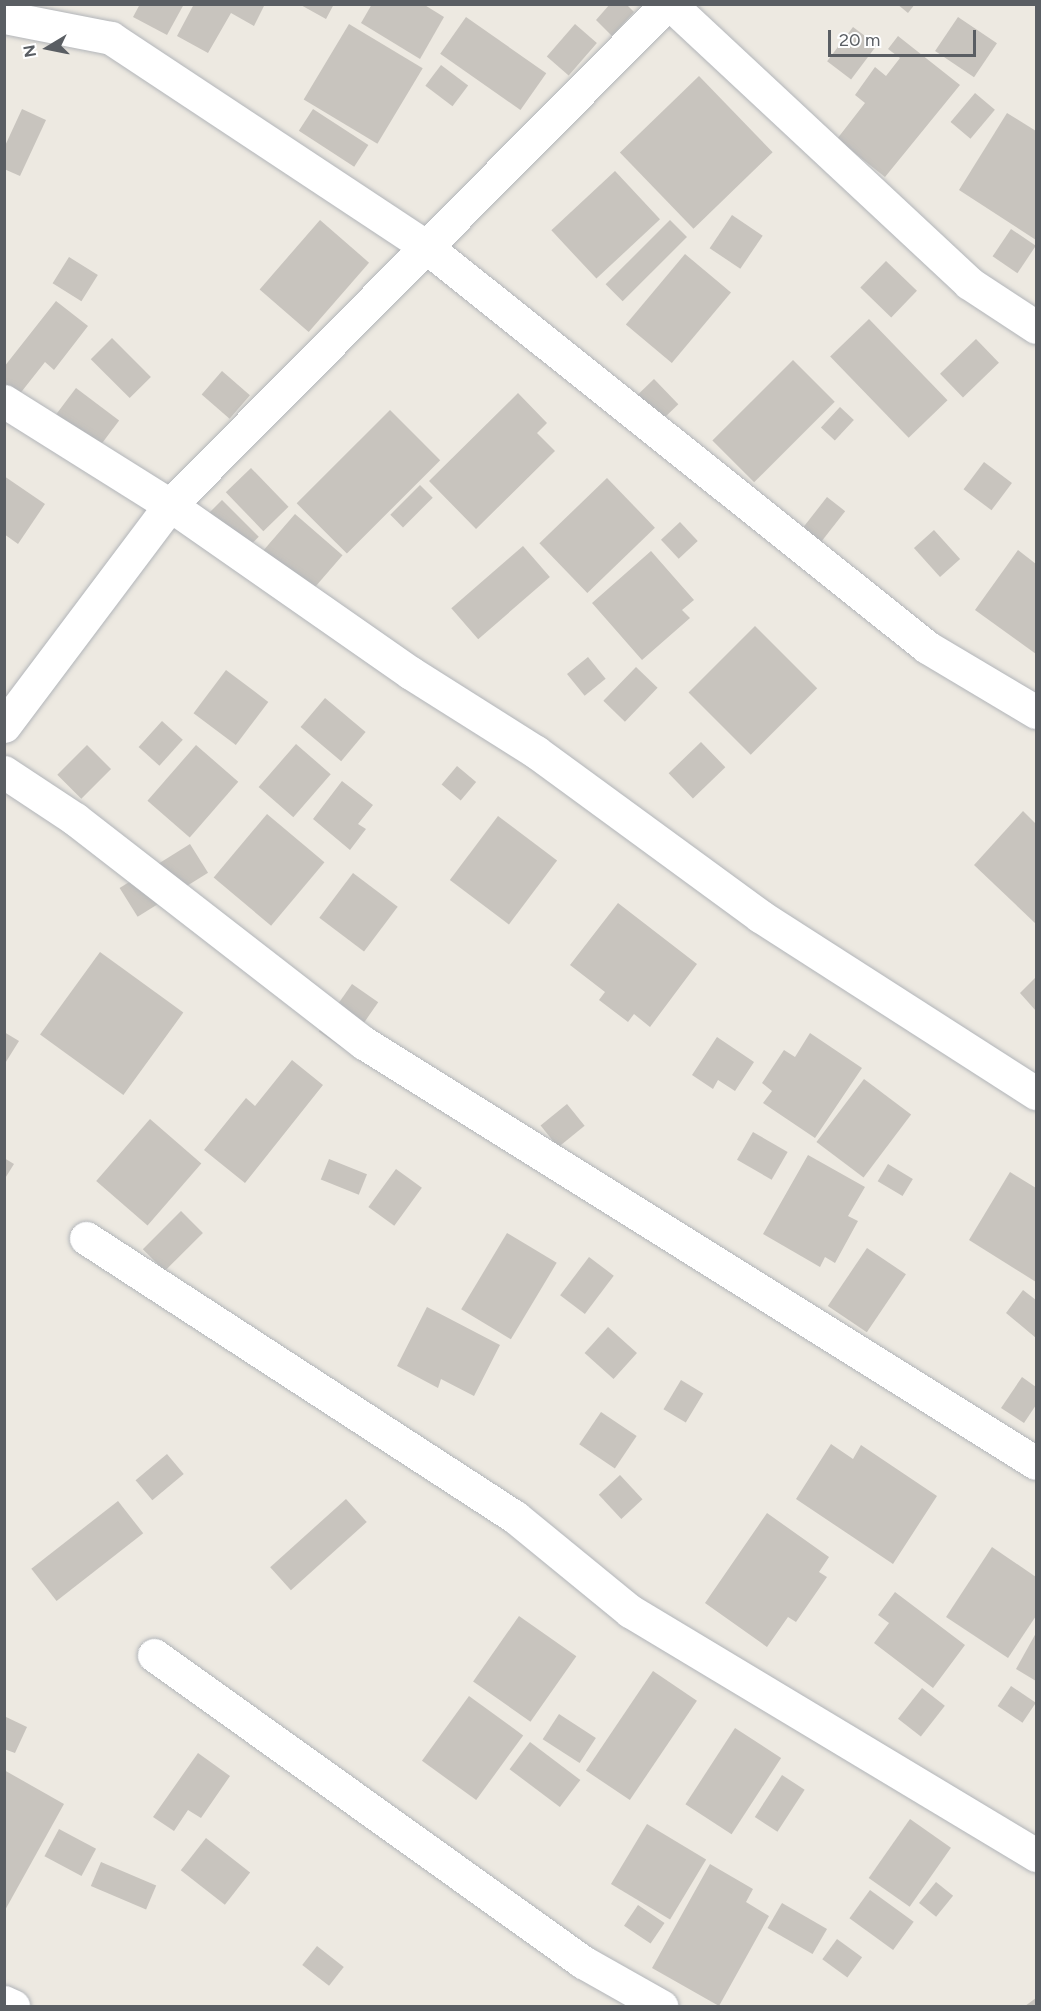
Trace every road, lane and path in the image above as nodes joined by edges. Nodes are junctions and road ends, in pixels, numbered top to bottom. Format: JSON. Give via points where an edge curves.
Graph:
{"nodes":[{"id":1,"x":669,"y":4,"type":"edge"},
{"id":2,"x":4,"y":17,"type":"edge"},
{"id":3,"x":425,"y":246,"type":"junction"},
{"id":4,"x":1036,"y":327,"type":"edge"},
{"id":5,"x":4,"y":401,"type":"edge"},
{"id":6,"x":170,"y":505,"type":"junction"},
{"id":7,"x":1036,"y":712,"type":"edge"},
{"id":8,"x":4,"y":726,"type":"edge"},
{"id":9,"x":4,"y":772,"type":"edge"},
{"id":10,"x":1036,"y":1093,"type":"edge"},
{"id":11,"x":86,"y":1238,"type":"dead end"},
{"id":12,"x":1036,"y":1463,"type":"edge"},
{"id":13,"x":154,"y":1655,"type":"dead end"},
{"id":14,"x":1036,"y":1855,"type":"edge"},
{"id":15,"x":4,"y":2002,"type":"edge"},
{"id":16,"x":13,"y":2007,"type":"edge"},
{"id":17,"x":661,"y":2007,"type":"edge"}],
"edges":[{"from":1,"to":3,"type":"street"},
{"from":1,"to":4,"type":"street","via":[[969,283]]},
{"from":2,"to":3,"type":"street","via":[[111,38]]},
{"from":3,"to":6,"type":"street"},
{"from":3,"to":7,"type":"street","via":[[927,647]]},
{"from":5,"to":6,"type":"street"},
{"from":6,"to":8,"type":"street"},
{"from":6,"to":10,"type":"street","via":[[411,673],[536,752],[760,916]]},
{"from":9,"to":12,"type":"street","via":[[75,819],[364,1043]]},
{"from":11,"to":14,"type":"street","via":[[515,1517],[630,1611]]},
{"from":13,"to":17,"type":"street","via":[[583,1962]]},
{"from":15,"to":16,"type":"street"}]}
